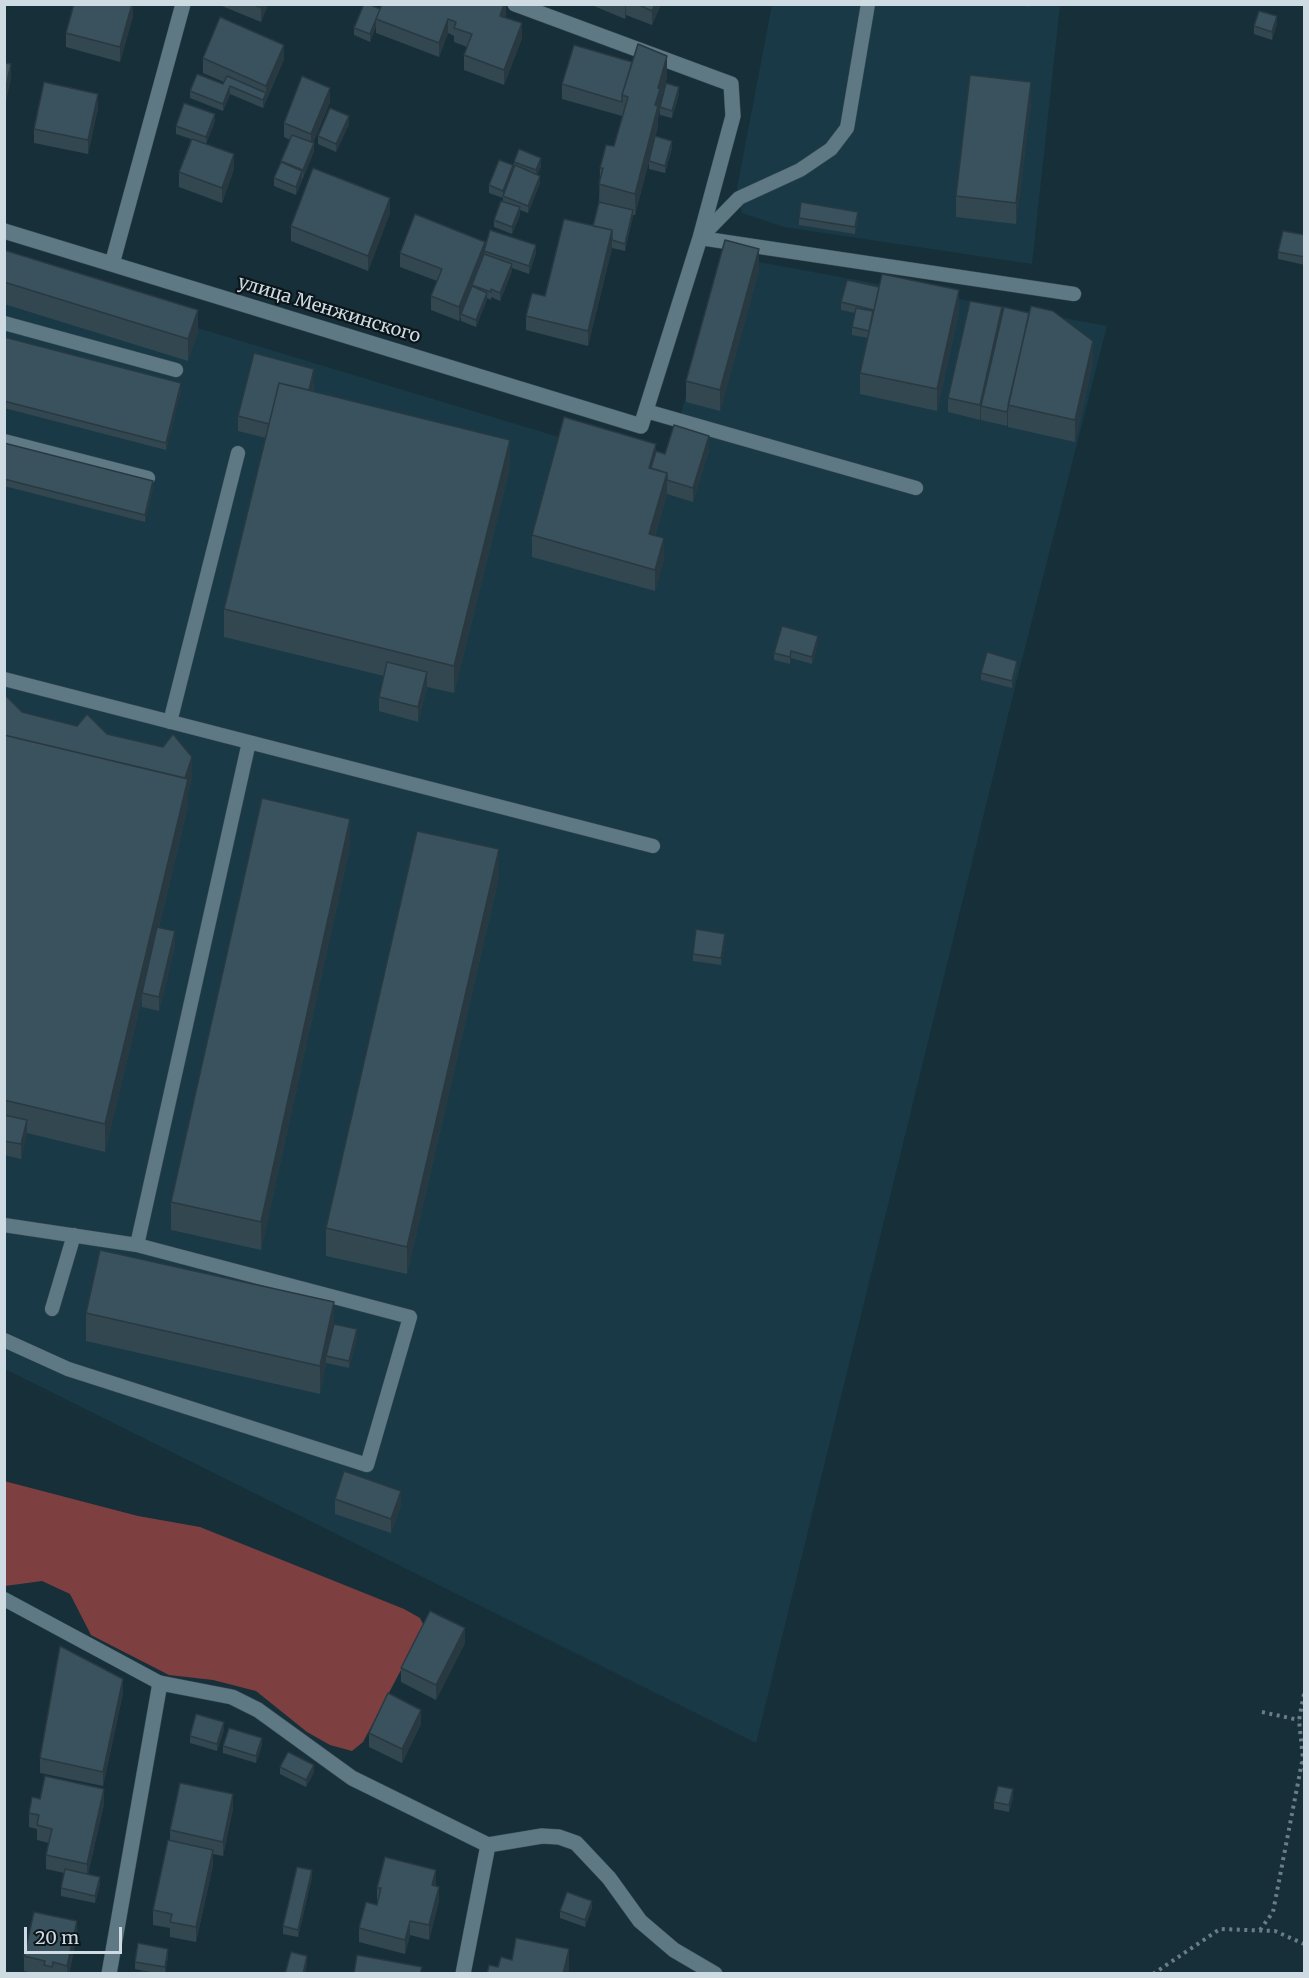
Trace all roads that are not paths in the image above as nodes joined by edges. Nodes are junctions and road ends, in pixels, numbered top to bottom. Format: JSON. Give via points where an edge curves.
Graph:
{"nodes":[{"id":1,"x":183,"y":4,"type":"edge"},
{"id":2,"x":515,"y":4,"type":"edge"},
{"id":3,"x":868,"y":4,"type":"edge"},
{"id":4,"x":4,"y":231,"type":"edge"},
{"id":5,"x":700,"y":238,"type":"junction"},
{"id":6,"x":112,"y":264,"type":"junction"},
{"id":7,"x":1074,"y":294,"type":"dead end"},
{"id":8,"x":4,"y":323,"type":"edge"},
{"id":9,"x":176,"y":370,"type":"dead end"},
{"id":10,"x":644,"y":419,"type":"junction"},
{"id":11,"x":4,"y":441,"type":"edge"},
{"id":12,"x":238,"y":453,"type":"dead end"},
{"id":13,"x":148,"y":478,"type":"edge"},
{"id":14,"x":916,"y":488,"type":"dead end"},
{"id":15,"x":4,"y":679,"type":"edge"},
{"id":16,"x":170,"y":722,"type":"junction"},
{"id":17,"x":249,"y":742,"type":"junction"},
{"id":18,"x":653,"y":846,"type":"dead end"},
{"id":19,"x":4,"y":1224,"type":"edge"},
{"id":20,"x":74,"y":1235,"type":"junction"},
{"id":21,"x":137,"y":1245,"type":"junction"},
{"id":22,"x":52,"y":1309,"type":"dead end"},
{"id":23,"x":4,"y":1340,"type":"edge"},
{"id":24,"x":4,"y":1599,"type":"edge"},
{"id":25,"x":160,"y":1683,"type":"junction"},
{"id":26,"x":488,"y":1845,"type":"junction"},
{"id":27,"x":109,"y":1974,"type":"edge"},
{"id":28,"x":463,"y":1974,"type":"edge"},
{"id":29,"x":715,"y":1974,"type":"edge"}],
"edges":[{"from":1,"to":6,"type":"street"},
{"from":2,"to":5,"type":"street","via":[[731,84],[733,116]]},
{"from":3,"to":5,"type":"lane","via":[[847,128],[831,149],[800,170],[739,198]]},
{"from":4,"to":6,"type":"street","name":"улица Менжинского"},
{"from":5,"to":7,"type":"lane"},
{"from":5,"to":10,"type":"street"},
{"from":6,"to":10,"type":"street","name":"улица Менжинского"},
{"from":8,"to":9,"type":"lane"},
{"from":10,"to":14,"type":"lane"},
{"from":11,"to":13,"type":"lane"},
{"from":12,"to":16,"type":"lane"},
{"from":15,"to":16,"type":"lane"},
{"from":16,"to":17,"type":"lane"},
{"from":17,"to":18,"type":"lane"},
{"from":17,"to":21,"type":"lane"},
{"from":19,"to":20,"type":"lane"},
{"from":20,"to":21,"type":"lane"},
{"from":20,"to":22,"type":"lane"},
{"from":21,"to":23,"type":"lane","via":[[410,1317],[367,1465],[68,1369]]},
{"from":24,"to":25,"type":"lane"},
{"from":25,"to":26,"type":"street","via":[[232,1697],[258,1710],[352,1778]]},
{"from":25,"to":27,"type":"street"},
{"from":26,"to":28,"type":"street"},
{"from":26,"to":29,"type":"street","via":[[542,1836],[576,1843],[609,1878],[640,1921],[674,1950]]}]}
